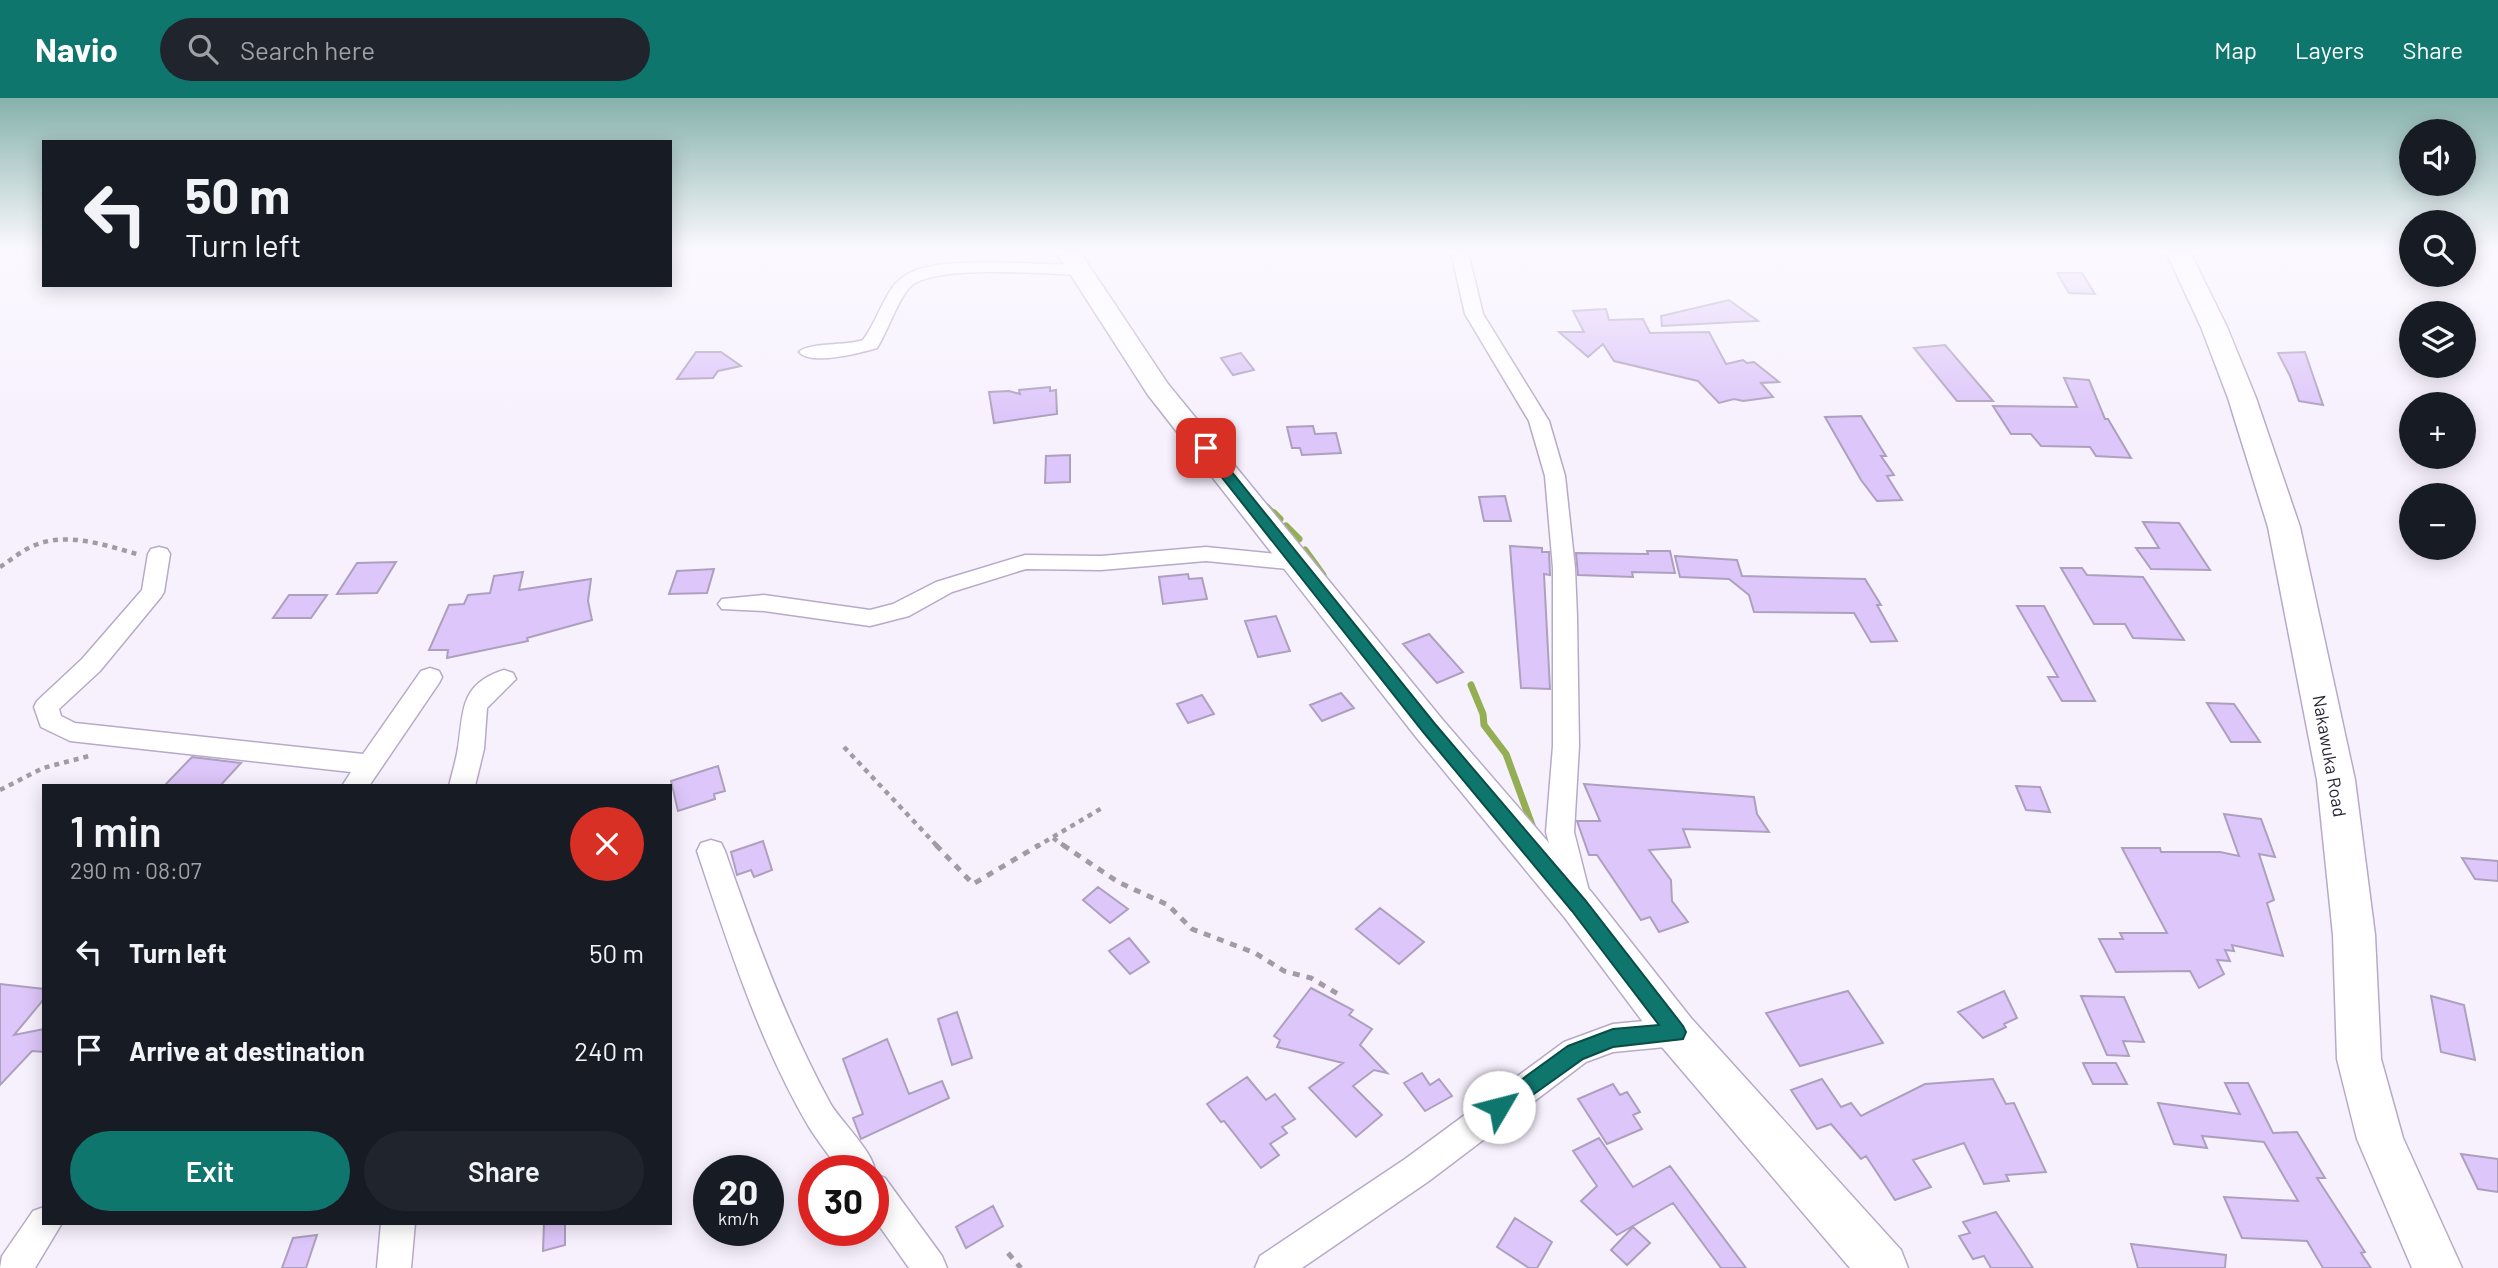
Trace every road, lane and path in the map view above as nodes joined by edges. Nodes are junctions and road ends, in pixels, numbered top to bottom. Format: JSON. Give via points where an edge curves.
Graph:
{"nodes":[{"id":1,"x":891,"y":307,"type":"edge"},
{"id":2,"x":1104,"y":307,"type":"edge"},
{"id":3,"x":1472,"y":307,"type":"edge"},
{"id":4,"x":2203,"y":307,"type":"edge"},
{"id":5,"x":808,"y":352,"type":"dead end"},
{"id":6,"x":159,"y":557,"type":"joint"},
{"id":7,"x":1298,"y":563,"type":"junction"},
{"id":8,"x":0,"y":567,"type":"edge"},
{"id":9,"x":730,"y":604,"type":"dead end"},
{"id":10,"x":430,"y":677,"type":"dead end"},
{"id":11,"x":504,"y":678,"type":"dead end"},
{"id":12,"x":844,"y":747,"type":"dead end"},
{"id":13,"x":91,"y":756,"type":"dead end"},
{"id":14,"x":369,"y":765,"type":"junction"},
{"id":15,"x":356,"y":784,"type":"edge"},
{"id":16,"x":463,"y":784,"type":"edge"},
{"id":17,"x":0,"y":790,"type":"edge"},
{"id":18,"x":1102,"y":808,"type":"dead end"},
{"id":19,"x":1053,"y":838,"type":"junction"},
{"id":20,"x":711,"y":851,"type":"dead end"},
{"id":21,"x":1578,"y":906,"type":"junction"},
{"id":22,"x":1343,"y":997,"type":"dead end"},
{"id":23,"x":1676,"y":1032,"type":"junction"},
{"id":24,"x":1613,"y":1038,"type":"junction"},
{"id":25,"x":1736,"y":1101,"type":"junction"},
{"id":26,"x":848,"y":1155,"type":"edge"},
{"id":27,"x":889,"y":1211,"type":"edge"},
{"id":28,"x":44,"y":1225,"type":"edge"},
{"id":29,"x":398,"y":1225,"type":"edge"},
{"id":30,"x":1008,"y":1254,"type":"dead end"},
{"id":31,"x":14,"y":1268,"type":"edge"},
{"id":32,"x":394,"y":1268,"type":"edge"},
{"id":33,"x":930,"y":1268,"type":"edge"},
{"id":34,"x":1021,"y":1268,"type":"edge"},
{"id":35,"x":1272,"y":1268,"type":"edge"},
{"id":36,"x":1883,"y":1268,"type":"edge"},
{"id":37,"x":2437,"y":1268,"type":"edge"}],
"edges":[{"from":1,"to":5,"type":"street","via":[[870,344],[852,351]]},
{"from":2,"to":7,"type":"street","via":[[1158,389]]},
{"from":3,"to":21,"type":"street","via":[[1539,421],[1555,475],[1565,628],[1566,746],[1560,832]]},
{"from":4,"to":37,"type":"street","name":"Nakawuka Road","via":[[2224,350],[2284,527],[2336,780],[2354,935],[2359,1059],[2381,1139]]},
{"from":6,"to":8,"type":"path","via":[[63,540],[35,545]]},
{"from":6,"to":14,"type":"street","via":[[153,592],[91,665],[46,707],[50,722],[70,732]]},
{"from":7,"to":9,"type":"street","via":[[1206,554],[1101,563],[1025,562],[944,587],[901,610],[870,618],[764,603]]},
{"from":7,"to":21,"type":"street"},
{"from":10,"to":14,"type":"street"},
{"from":11,"to":16,"type":"street","via":[[473,708]]},
{"from":12,"to":19,"type":"path","via":[[973,884]]},
{"from":13,"to":17,"type":"path","via":[[43,768]]},
{"from":14,"to":15,"type":"street"},
{"from":18,"to":19,"type":"path"},
{"from":19,"to":22,"type":"path","via":[[1118,882],[1168,905],[1192,929],[1255,953],[1284,971],[1311,978]]},
{"from":20,"to":26,"type":"street","via":[[747,956],[788,1053],[821,1117]]},
{"from":21,"to":23,"type":"street"},
{"from":23,"to":24,"type":"street"},
{"from":23,"to":25,"type":"street"},
{"from":24,"to":25,"type":"street","via":[[1670,1049]]},
{"from":24,"to":35,"type":"street","via":[[1576,1052],[1417,1170]]},
{"from":25,"to":36,"type":"street"},
{"from":27,"to":33,"type":"street"},
{"from":28,"to":31,"type":"street"},
{"from":29,"to":32,"type":"street"},
{"from":30,"to":34,"type":"path"}]}
